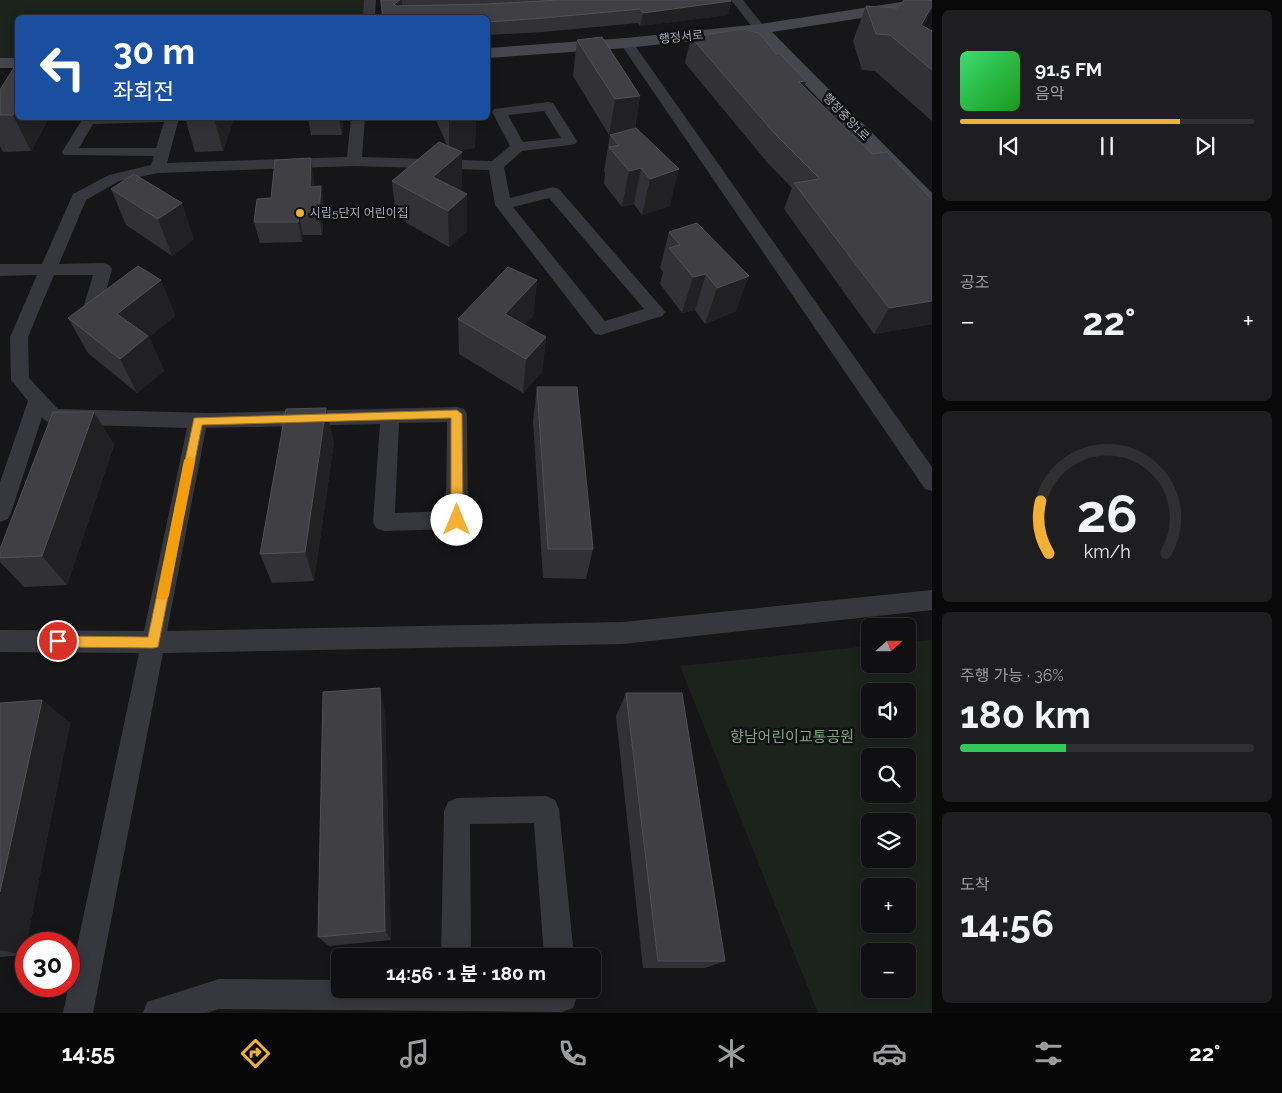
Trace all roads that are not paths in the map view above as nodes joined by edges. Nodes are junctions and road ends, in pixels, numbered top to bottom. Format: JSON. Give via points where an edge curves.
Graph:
{"nodes":[{"id":1,"x":370,"y":0,"type":"edge"},
{"id":2,"x":736,"y":0,"type":"edge"},
{"id":3,"x":932,"y":2,"type":"edge"},
{"id":4,"x":369,"y":15,"type":"edge"},
{"id":5,"x":760,"y":29,"type":"junction"},
{"id":6,"x":626,"y":42,"type":"junction"},
{"id":7,"x":490,"y":52,"type":"edge"},
{"id":8,"x":0,"y":63,"type":"edge"},
{"id":9,"x":15,"y":64,"type":"edge"},
{"id":10,"x":88,"y":120,"type":"edge"},
{"id":11,"x":171,"y":120,"type":"edge"},
{"id":12,"x":358,"y":120,"type":"edge"},
{"id":13,"x":518,"y":147,"type":"junction"},
{"id":14,"x":160,"y":160,"type":"junction"},
{"id":15,"x":354,"y":161,"type":"junction"},
{"id":16,"x":496,"y":166,"type":"junction"},
{"id":17,"x":932,"y":204,"type":"edge"},
{"id":18,"x":503,"y":205,"type":"junction"},
{"id":19,"x":0,"y":270,"type":"edge"},
{"id":20,"x":48,"y":270,"type":"junction"},
{"id":21,"x":92,"y":309,"type":"edge"},
{"id":22,"x":38,"y":400,"type":"junction"},
{"id":23,"x":390,"y":416,"type":"junction"},
{"id":24,"x":198,"y":421,"type":"junction"},
{"id":25,"x":9,"y":458,"type":"edge"},
{"id":26,"x":932,"y":483,"type":"edge"},
{"id":27,"x":0,"y":513,"type":"edge"},
{"id":28,"x":932,"y":600,"type":"edge"},
{"id":29,"x":0,"y":641,"type":"edge"},
{"id":30,"x":153,"y":642,"type":"junction"},
{"id":31,"x":456,"y":948,"type":"edge"},
{"id":32,"x":558,"y":948,"type":"edge"},
{"id":33,"x":331,"y":993,"type":"edge"},
{"id":34,"x":78,"y":1013,"type":"edge"},
{"id":35,"x":158,"y":1013,"type":"edge"}],
"edges":[{"from":1,"to":4,"type":"street"},
{"from":2,"to":5,"type":"street"},
{"from":3,"to":5,"type":"street","name":"행정서로"},
{"from":5,"to":6,"type":"street","name":"행정서로"},
{"from":5,"to":17,"type":"street","name":"행정중앙1로"},
{"from":6,"to":7,"type":"street","name":"행정서로"},
{"from":6,"to":26,"type":"street"},
{"from":8,"to":9,"type":"street"},
{"from":10,"to":14,"type":"street","via":[[69,152]]},
{"from":11,"to":14,"type":"street"},
{"from":12,"to":15,"type":"street"},
{"from":13,"to":13,"type":"street","via":[[527,146],[570,141],[548,106],[498,112]]},
{"from":13,"to":16,"type":"street"},
{"from":14,"to":15,"type":"street"},
{"from":14,"to":20,"type":"street","via":[[79,196]]},
{"from":15,"to":16,"type":"street"},
{"from":16,"to":18,"type":"street"},
{"from":18,"to":18,"type":"street","via":[[600,329],[656,312],[553,192]]},
{"from":19,"to":20,"type":"street"},
{"from":20,"to":21,"type":"street","via":[[104,269]]},
{"from":20,"to":22,"type":"street","via":[[19,337],[20,380]]},
{"from":22,"to":24,"type":"street","via":[[53,416]]},
{"from":22,"to":25,"type":"street"},
{"from":23,"to":23,"type":"street","via":[[457,414],[457,520],[384,522]]},
{"from":23,"to":24,"type":"street"},
{"from":24,"to":30,"type":"street"},
{"from":25,"to":27,"type":"street"},
{"from":28,"to":30,"type":"street","via":[[623,633]]},
{"from":29,"to":30,"type":"street"},
{"from":30,"to":34,"type":"street"},
{"from":31,"to":32,"type":"street","via":[[457,811],[546,809]]},
{"from":33,"to":35,"type":"street","via":[[219,994]]}]}
